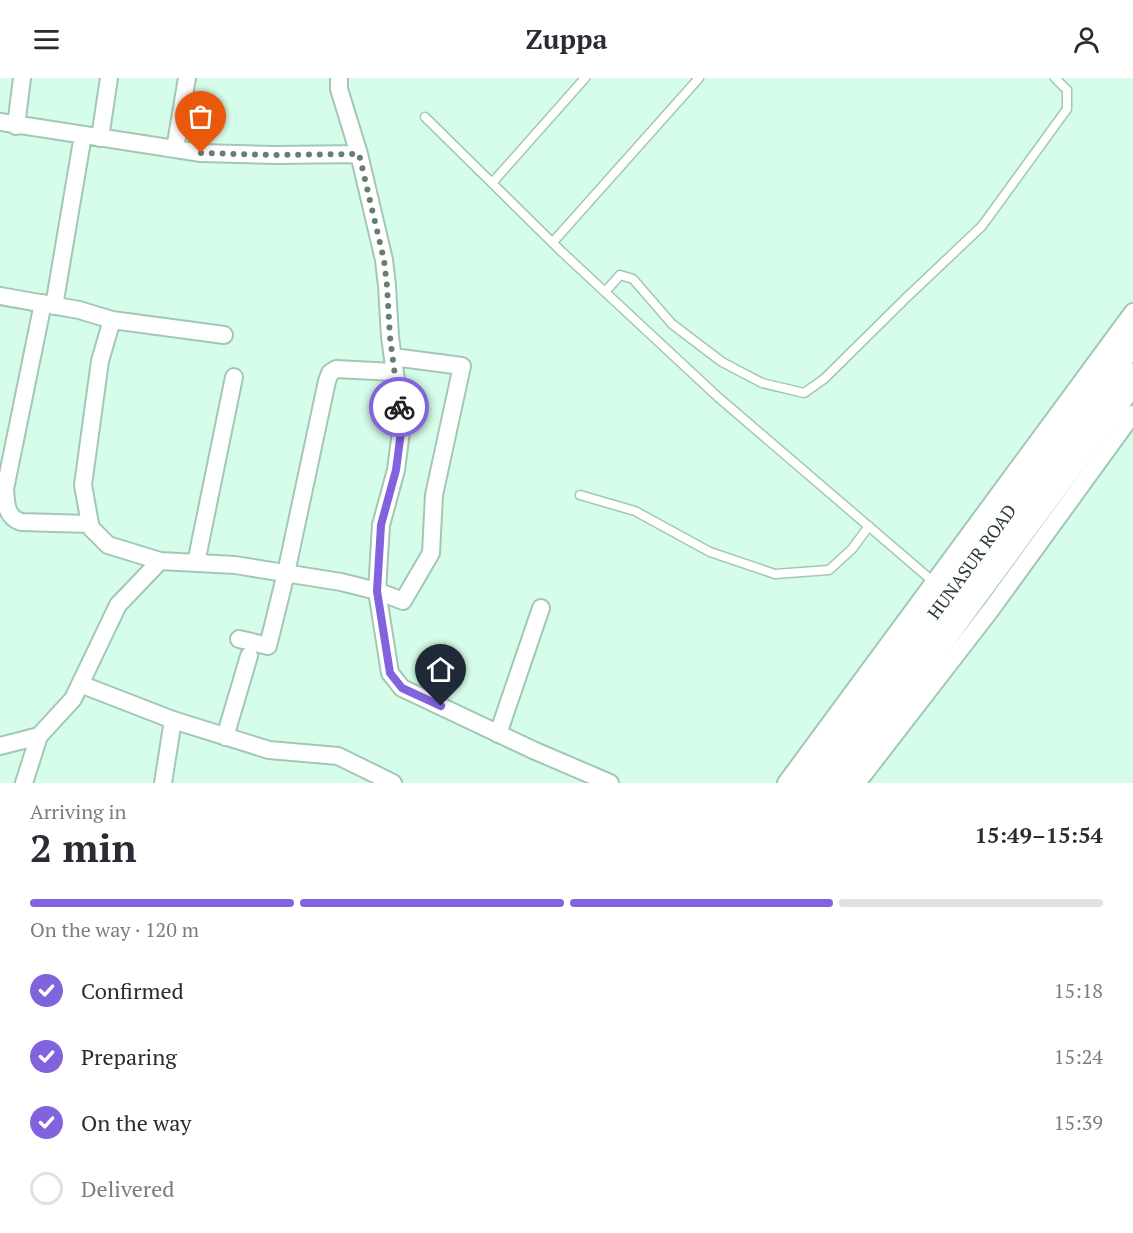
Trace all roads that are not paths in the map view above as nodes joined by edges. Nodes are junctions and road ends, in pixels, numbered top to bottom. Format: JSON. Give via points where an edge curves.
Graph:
{"nodes":[{"id":1,"x":22,"y":78,"type":"edge"},
{"id":2,"x":109,"y":78,"type":"edge"},
{"id":3,"x":188,"y":78,"type":"edge"},
{"id":4,"x":339,"y":78,"type":"edge"},
{"id":5,"x":585,"y":78,"type":"edge"},
{"id":6,"x":699,"y":78,"type":"edge"},
{"id":7,"x":1055,"y":78,"type":"edge"},
{"id":8,"x":424,"y":117,"type":"dead end"},
{"id":9,"x":8,"y":124,"type":"edge"},
{"id":10,"x":92,"y":136,"type":"junction"},
{"id":11,"x":175,"y":149,"type":"junction"},
{"id":12,"x":359,"y":154,"type":"junction"},
{"id":13,"x":492,"y":183,"type":"junction"},
{"id":14,"x":553,"y":242,"type":"junction"},
{"id":15,"x":605,"y":292,"type":"junction"},
{"id":16,"x":0,"y":296,"type":"edge"},
{"id":17,"x":49,"y":304,"type":"junction"},
{"id":18,"x":1133,"y":312,"type":"edge"},
{"id":19,"x":112,"y":320,"type":"junction"},
{"id":20,"x":224,"y":335,"type":"dead end"},
{"id":21,"x":1133,"y":338,"type":"edge"},
{"id":22,"x":393,"y":365,"type":"junction"},
{"id":23,"x":234,"y":377,"type":"dead end"},
{"id":24,"x":1133,"y":378,"type":"edge"},
{"id":25,"x":1128,"y":412,"type":"edge"},
{"id":26,"x":580,"y":495,"type":"dead end"},
{"id":27,"x":90,"y":524,"type":"junction"},
{"id":28,"x":869,"y":526,"type":"junction"},
{"id":29,"x":160,"y":561,"type":"junction"},
{"id":30,"x":196,"y":563,"type":"junction"},
{"id":31,"x":286,"y":573,"type":"junction"},
{"id":32,"x":941,"y":588,"type":"junction"},
{"id":33,"x":377,"y":591,"type":"junction"},
{"id":34,"x":541,"y":608,"type":"dead end"},
{"id":35,"x":239,"y":639,"type":"dead end"},
{"id":36,"x":249,"y":656,"type":"dead end"},
{"id":37,"x":80,"y":684,"type":"junction"},
{"id":38,"x":173,"y":720,"type":"junction"},
{"id":39,"x":498,"y":734,"type":"junction"},
{"id":40,"x":39,"y":736,"type":"junction"},
{"id":41,"x":225,"y":737,"type":"junction"},
{"id":42,"x":0,"y":746,"type":"edge"},
{"id":43,"x":24,"y":783,"type":"edge"},
{"id":44,"x":163,"y":783,"type":"edge"},
{"id":45,"x":393,"y":783,"type":"edge"},
{"id":46,"x":610,"y":783,"type":"edge"},
{"id":47,"x":786,"y":783,"type":"edge"},
{"id":48,"x":807,"y":783,"type":"edge"},
{"id":49,"x":836,"y":783,"type":"edge"},
{"id":50,"x":857,"y":783,"type":"edge"}],
"edges":[{"from":1,"to":9,"type":"street"},
{"from":2,"to":10,"type":"street"},
{"from":3,"to":11,"type":"street"},
{"from":4,"to":12,"type":"street"},
{"from":5,"to":13,"type":"lane"},
{"from":6,"to":14,"type":"lane"},
{"from":7,"to":15,"type":"lane","via":[[1067,90],[1067,109],[982,226],[824,379],[804,393],[762,382],[722,362],[672,324],[633,279],[620,275]]},
{"from":8,"to":13,"type":"lane"},
{"from":9,"to":10,"type":"street"},
{"from":10,"to":11,"type":"street"},
{"from":10,"to":17,"type":"street"},
{"from":11,"to":12,"type":"street","via":[[264,155]]},
{"from":12,"to":22,"type":"street","via":[[384,260]]},
{"from":13,"to":14,"type":"lane"},
{"from":14,"to":15,"type":"lane"},
{"from":15,"to":28,"type":"lane","via":[[719,398]]},
{"from":16,"to":17,"type":"street"},
{"from":17,"to":19,"type":"street"},
{"from":17,"to":27,"type":"street","via":[[5,489],[6,503],[8,513],[21,522]]},
{"from":18,"to":32,"type":"street"},
{"from":19,"to":20,"type":"street"},
{"from":19,"to":27,"type":"street","via":[[100,361],[83,485]]},
{"from":21,"to":32,"type":"highway","name":"HUNASUR ROAD"},
{"from":22,"to":31,"type":"street","via":[[336,369],[330,373]]},
{"from":22,"to":33,"type":"street","via":[[402,424],[396,470],[381,525]]},
{"from":22,"to":33,"type":"street","via":[[462,366],[434,495],[431,553],[403,601]]},
{"from":23,"to":30,"type":"street"},
{"from":24,"to":25,"type":"highway"},
{"from":25,"to":49,"type":"highway","via":[[970,597]]},
{"from":25,"to":50,"type":"street","via":[[990,611]]},
{"from":26,"to":28,"type":"lane","via":[[635,511],[710,552],[775,574],[830,570]]},
{"from":27,"to":29,"type":"street","via":[[108,545]]},
{"from":28,"to":32,"type":"lane"},
{"from":29,"to":30,"type":"street"},
{"from":29,"to":37,"type":"street","via":[[118,605]]},
{"from":30,"to":31,"type":"street"},
{"from":31,"to":33,"type":"street"},
{"from":31,"to":35,"type":"street","via":[[268,646]]},
{"from":32,"to":47,"type":"street"},
{"from":32,"to":48,"type":"highway","name":"HUNASUR ROAD"},
{"from":33,"to":39,"type":"street","via":[[390,673],[402,688]]},
{"from":34,"to":39,"type":"street"},
{"from":36,"to":41,"type":"street"},
{"from":37,"to":38,"type":"street"},
{"from":37,"to":40,"type":"street","via":[[73,699]]},
{"from":38,"to":41,"type":"street"},
{"from":38,"to":44,"type":"street"},
{"from":39,"to":46,"type":"street"},
{"from":40,"to":42,"type":"street"},
{"from":40,"to":43,"type":"street"},
{"from":41,"to":45,"type":"street","via":[[269,750],[338,756]]}]}
